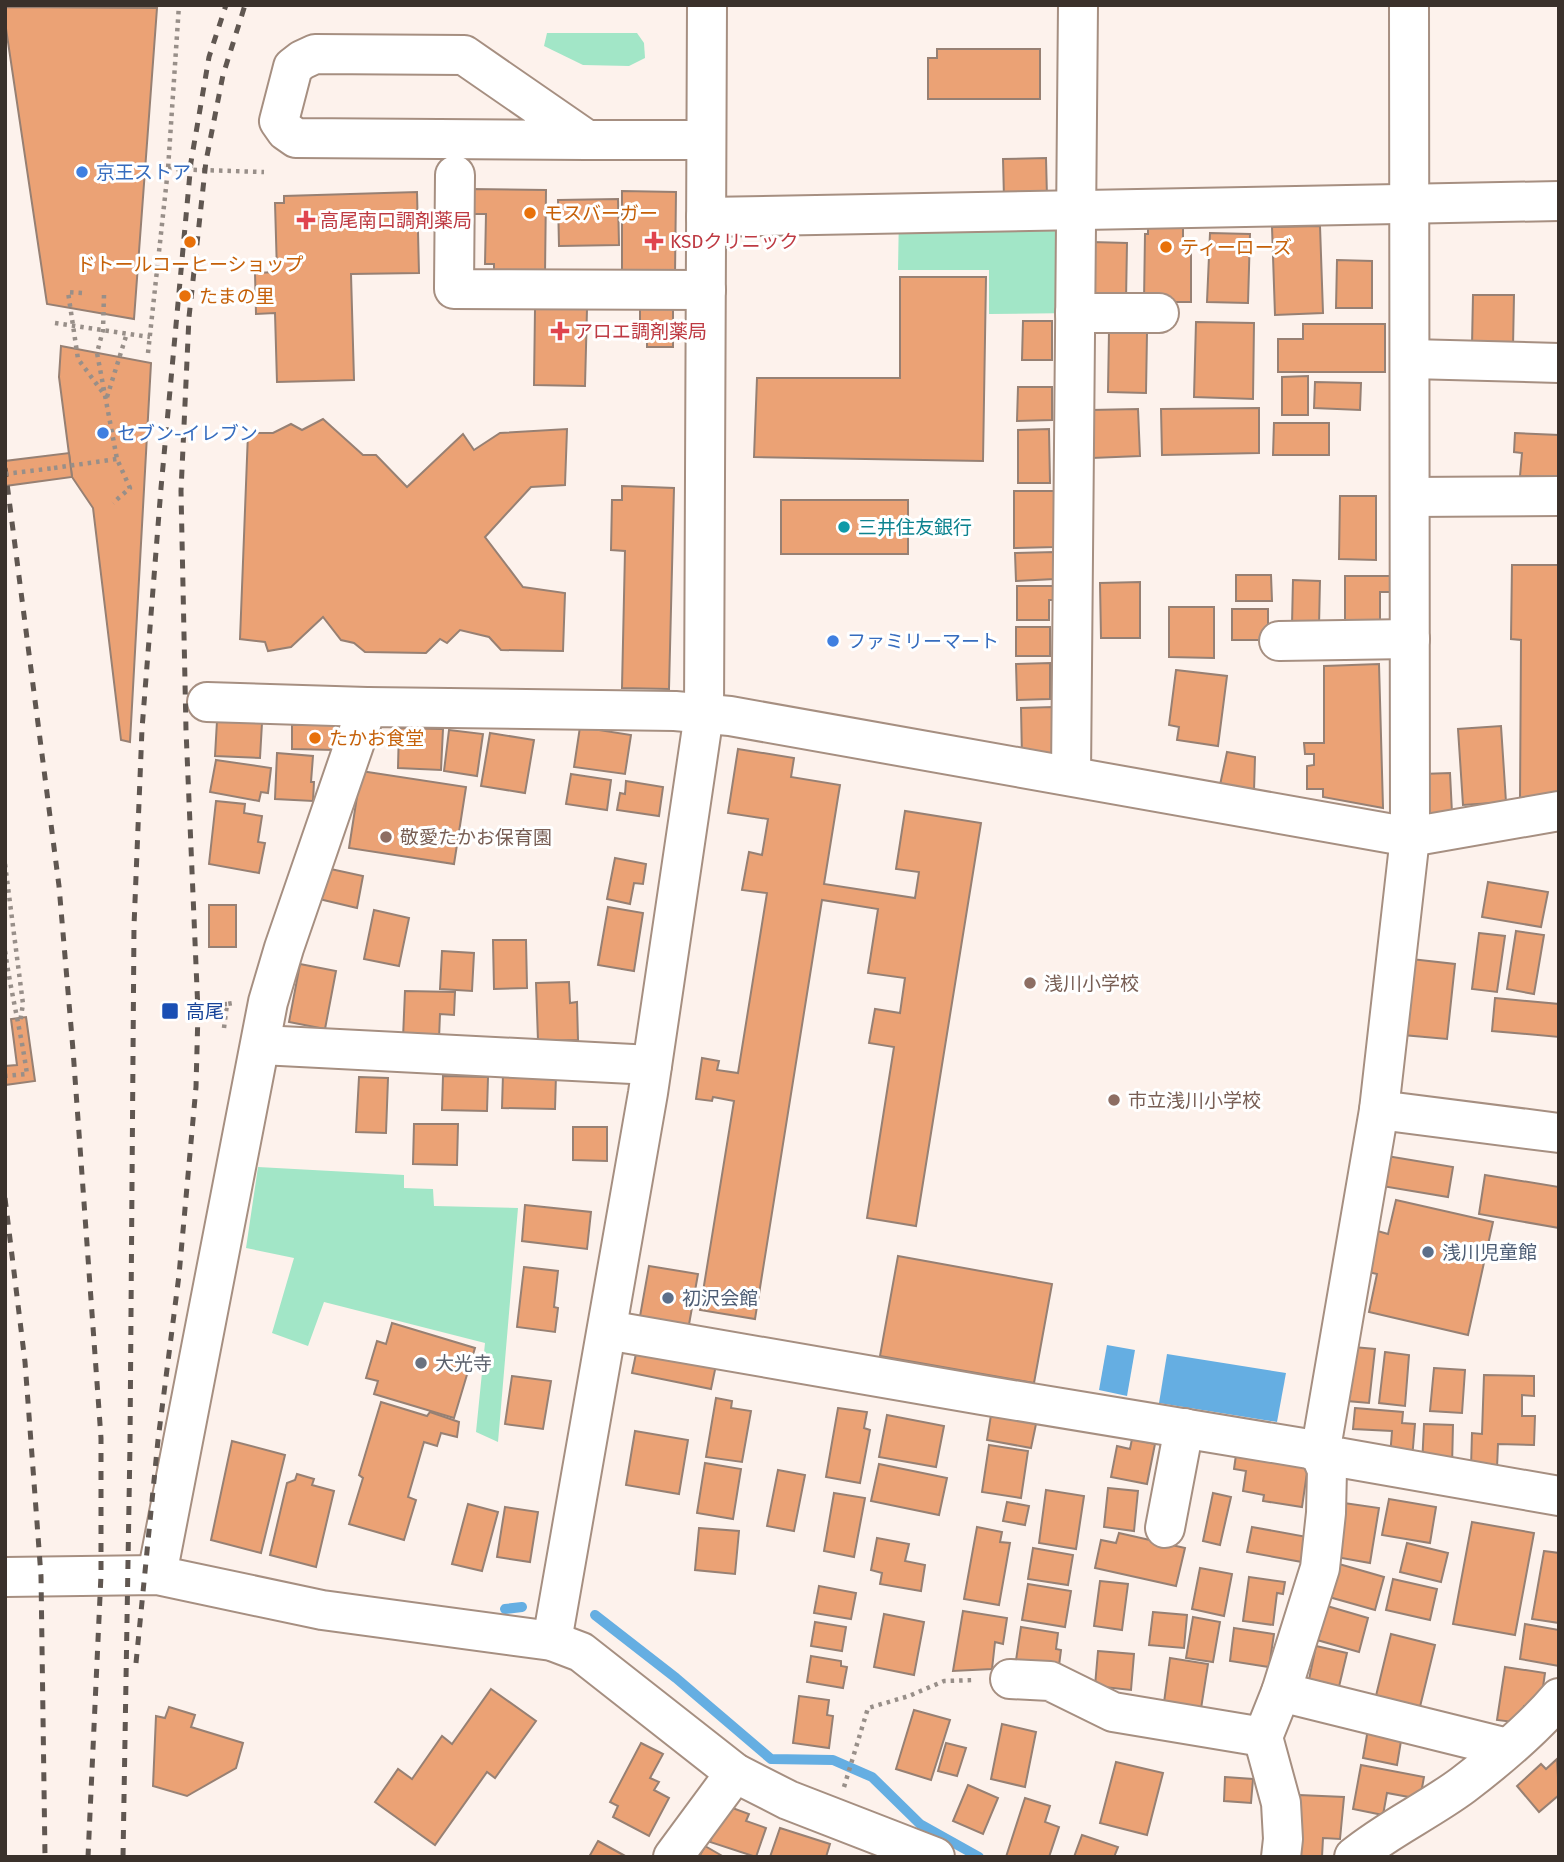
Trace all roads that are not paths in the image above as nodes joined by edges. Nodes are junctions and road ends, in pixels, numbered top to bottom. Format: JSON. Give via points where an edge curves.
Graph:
{"nodes":[{"id":1,"x":707,"y":5,"type":"edge"},
{"id":2,"x":1078,"y":5,"type":"edge"},
{"id":3,"x":1409,"y":5,"type":"edge"},
{"id":4,"x":706,"y":140,"type":"junction"},
{"id":5,"x":587,"y":141,"type":"junction"},
{"id":6,"x":455,"y":175,"type":"dead end"},
{"id":7,"x":1559,"y":201,"type":"edge"},
{"id":8,"x":1410,"y":203,"type":"junction"},
{"id":9,"x":1076,"y":211,"type":"junction"},
{"id":10,"x":706,"y":217,"type":"junction"},
{"id":11,"x":706,"y":290,"type":"junction"},
{"id":12,"x":1075,"y":313,"type":"junction"},
{"id":13,"x":1159,"y":313,"type":"dead end"},
{"id":14,"x":1411,"y":359,"type":"junction"},
{"id":15,"x":1559,"y":363,"type":"edge"},
{"id":16,"x":1559,"y":496,"type":"edge"},
{"id":17,"x":1410,"y":497,"type":"junction"},
{"id":18,"x":1410,"y":639,"type":"junction"},
{"id":19,"x":1279,"y":641,"type":"dead end"},
{"id":20,"x":207,"y":702,"type":"dead end"},
{"id":21,"x":367,"y":707,"type":"junction"},
{"id":22,"x":704,"y":714,"type":"junction"},
{"id":23,"x":1070,"y":775,"type":"junction"},
{"id":24,"x":1559,"y":811,"type":"edge"},
{"id":25,"x":1410,"y":837,"type":"junction"},
{"id":26,"x":261,"y":1045,"type":"junction"},
{"id":27,"x":652,"y":1065,"type":"junction"},
{"id":28,"x":1379,"y":1110,"type":"junction"},
{"id":29,"x":1559,"y":1133,"type":"edge"},
{"id":30,"x":607,"y":1330,"type":"junction"},
{"id":31,"x":1184,"y":1428,"type":"junction"},
{"id":32,"x":1320,"y":1454,"type":"junction"},
{"id":33,"x":1559,"y":1496,"type":"edge"},
{"id":34,"x":1166,"y":1528,"type":"dead end"},
{"id":35,"x":157,"y":1575,"type":"junction"},
{"id":36,"x":5,"y":1577,"type":"edge"},
{"id":37,"x":552,"y":1642,"type":"junction"},
{"id":38,"x":1010,"y":1679,"type":"road end"},
{"id":39,"x":1281,"y":1692,"type":"junction"},
{"id":40,"x":1559,"y":1698,"type":"edge"},
{"id":41,"x":1263,"y":1737,"type":"junction"},
{"id":42,"x":1507,"y":1748,"type":"junction"},
{"id":43,"x":735,"y":1773,"type":"junction"},
{"id":44,"x":859,"y":1843,"type":"edge"},
{"id":45,"x":673,"y":1857,"type":"edge"},
{"id":46,"x":935,"y":1857,"type":"edge"},
{"id":47,"x":1281,"y":1857,"type":"edge"},
{"id":48,"x":1354,"y":1857,"type":"edge"}],
"edges":[{"from":1,"to":4,"type":"street"},
{"from":2,"to":9,"type":"street"},
{"from":3,"to":8,"type":"street"},
{"from":4,"to":5,"type":"street"},
{"from":4,"to":10,"type":"street"},
{"from":5,"to":5,"type":"street","via":[[296,138],[279,121],[293,67],[315,54],[464,55]]},
{"from":6,"to":11,"type":"street","via":[[454,289]]},
{"from":7,"to":8,"type":"street"},
{"from":8,"to":9,"type":"street"},
{"from":8,"to":14,"type":"street"},
{"from":9,"to":10,"type":"street"},
{"from":9,"to":12,"type":"street"},
{"from":10,"to":11,"type":"street"},
{"from":11,"to":22,"type":"street"},
{"from":12,"to":13,"type":"street"},
{"from":12,"to":23,"type":"street"},
{"from":14,"to":15,"type":"street"},
{"from":14,"to":17,"type":"street"},
{"from":16,"to":17,"type":"street"},
{"from":17,"to":18,"type":"street"},
{"from":18,"to":19,"type":"street"},
{"from":18,"to":25,"type":"street"},
{"from":20,"to":21,"type":"street"},
{"from":21,"to":22,"type":"street"},
{"from":21,"to":26,"type":"street","via":[[284,948]]},
{"from":22,"to":23,"type":"street"},
{"from":22,"to":27,"type":"street"},
{"from":23,"to":25,"type":"street"},
{"from":24,"to":25,"type":"street"},
{"from":25,"to":28,"type":"street"},
{"from":26,"to":27,"type":"street"},
{"from":26,"to":35,"type":"street"},
{"from":27,"to":30,"type":"street"},
{"from":28,"to":29,"type":"street"},
{"from":28,"to":32,"type":"street"},
{"from":30,"to":31,"type":"street"},
{"from":30,"to":37,"type":"street"},
{"from":31,"to":32,"type":"street"},
{"from":31,"to":34,"type":"street"},
{"from":32,"to":33,"type":"street"},
{"from":32,"to":39,"type":"street","via":[[1327,1469],[1320,1568]]},
{"from":35,"to":36,"type":"street"},
{"from":35,"to":37,"type":"street","via":[[322,1610]]},
{"from":37,"to":43,"type":"street","via":[[581,1652]]},
{"from":38,"to":41,"type":"street","via":[[1050,1681],[1113,1712]]},
{"from":39,"to":41,"type":"street"},
{"from":39,"to":42,"type":"street"},
{"from":40,"to":42,"type":"street","via":[[1536,1726]]},
{"from":41,"to":47,"type":"street","via":[[1281,1803]]},
{"from":42,"to":48,"type":"street","via":[[1462,1786]]},
{"from":43,"to":44,"type":"street"},
{"from":43,"to":45,"type":"street"},
{"from":44,"to":46,"type":"street"}]}
